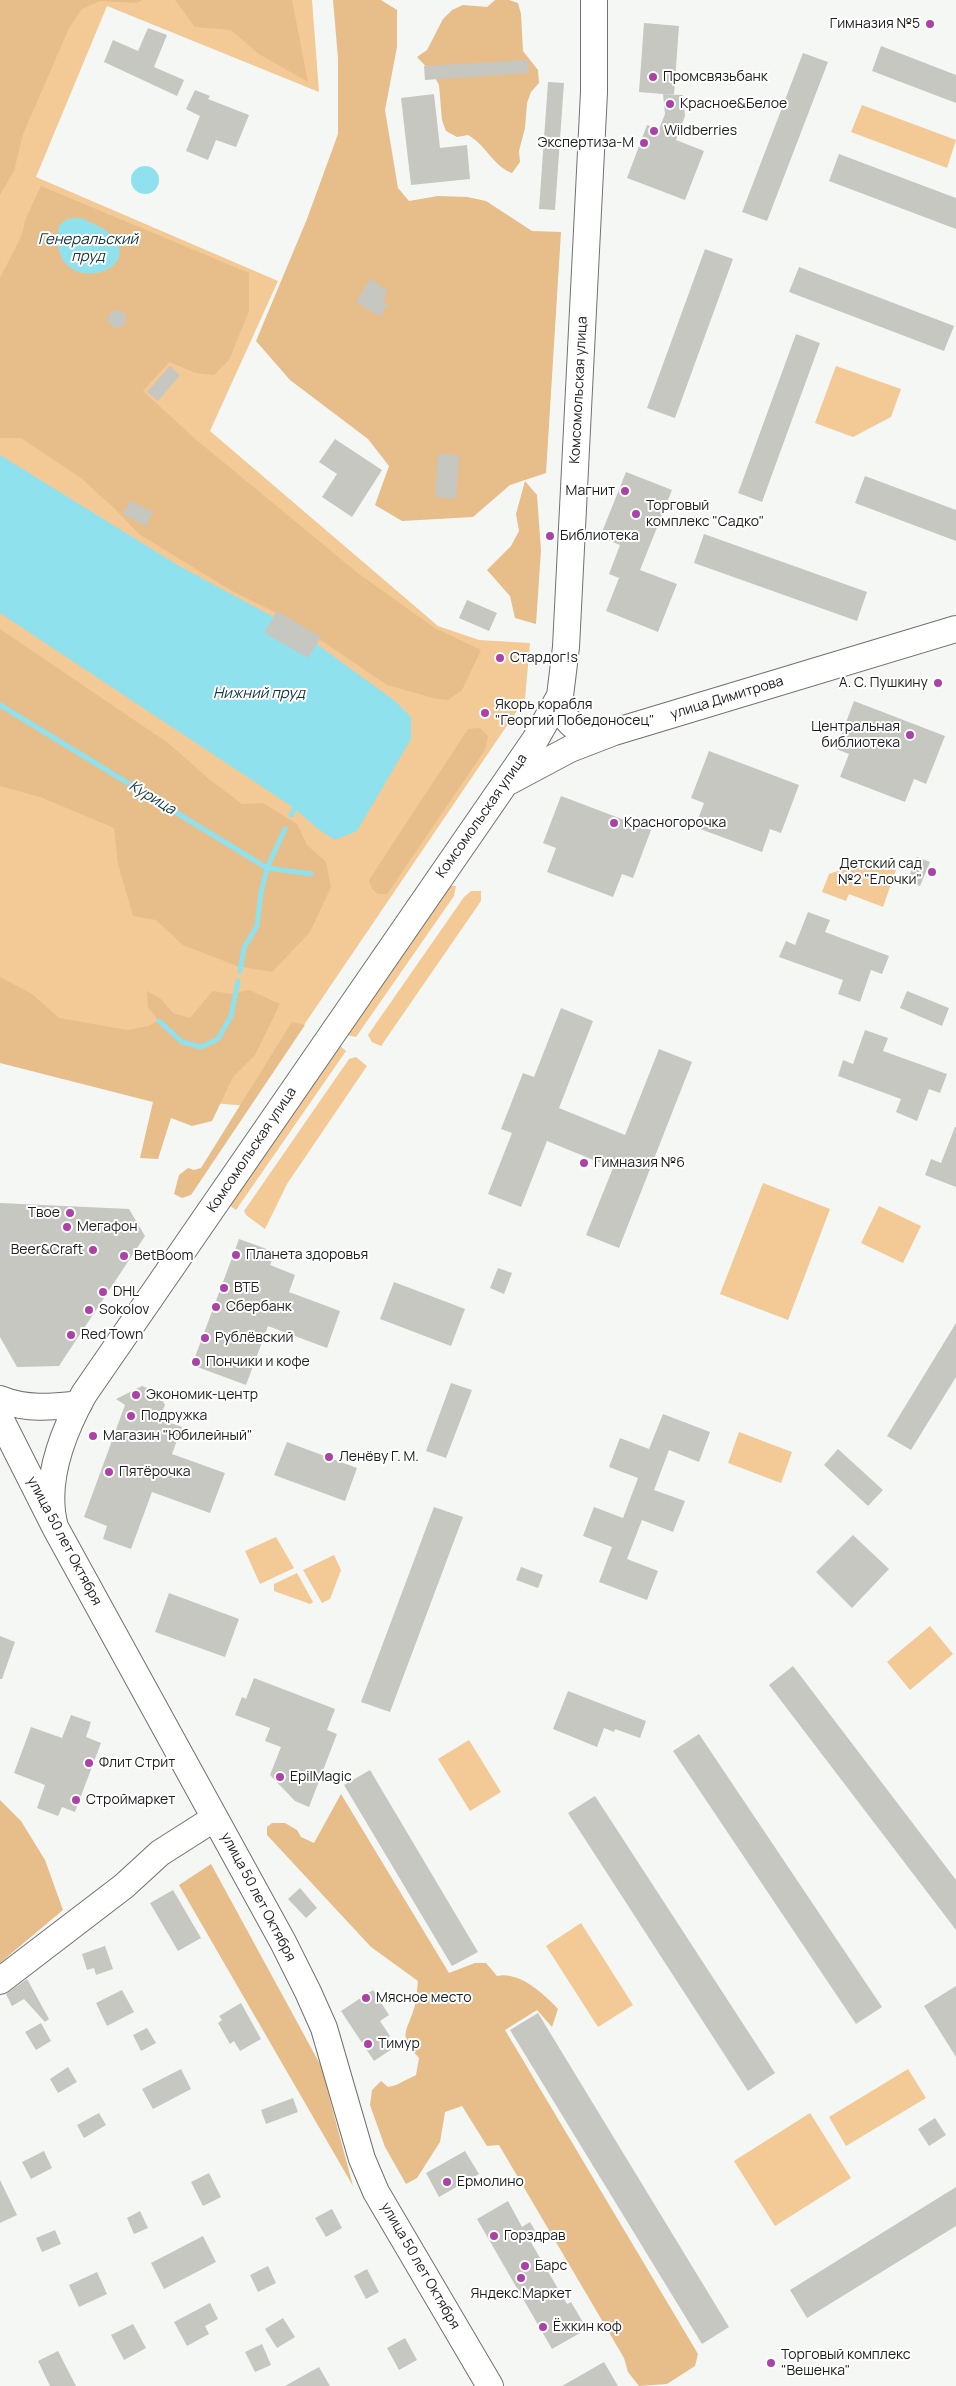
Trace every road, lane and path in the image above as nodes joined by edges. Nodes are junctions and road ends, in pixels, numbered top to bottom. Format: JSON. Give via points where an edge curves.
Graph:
{"nodes":[{"id":1,"x":594,"y":0,"type":"edge"},
{"id":2,"x":956,"y":629,"type":"edge"},
{"id":3,"x":560,"y":696,"type":"junction"},
{"id":4,"x":602,"y":736,"type":"junction"},
{"id":5,"x":505,"y":783,"type":"junction"},
{"id":6,"x":0,"y":1399,"type":"edge"},
{"id":7,"x":79,"y":1404,"type":"junction"},
{"id":8,"x":0,"y":1418,"type":"edge"},
{"id":9,"x":55,"y":1526,"type":"junction"},
{"id":10,"x":215,"y":1818,"type":"junction"},
{"id":11,"x":0,"y":1981,"type":"edge"},
{"id":12,"x":490,"y":2386,"type":"edge"}],
"edges":[{"from":1,"to":3,"type":"street","name":"Комсомольская улица","via":[[596,50],[590,179],[566,648]]},
{"from":2,"to":4,"type":"street","name":"улица Димитрова"},
{"from":3,"to":4,"type":"street","via":[[568,722],[582,732]]},
{"from":3,"to":5,"type":"street","name":"Комсомольская улица"},
{"from":4,"to":5,"type":"street","name":"улица Димитрова"},
{"from":5,"to":7,"type":"street","name":"Комсомольская улица"},
{"from":6,"to":7,"type":"street","via":[[36,1407]]},
{"from":7,"to":9,"type":"street","name":"Комсомольская улица","via":[[65,1435],[52,1482],[51,1512]]},
{"from":8,"to":9,"type":"street","name":"улица 50 лет Октября"},
{"from":9,"to":10,"type":"street","name":"улица 50 лет Октября"},
{"from":10,"to":11,"type":"street","via":[[160,1853],[124,1886]]},
{"from":10,"to":12,"type":"street","name":"улица 50 лет Октября","via":[[283,1942],[324,2028],[362,2159],[376,2192]]}]}
